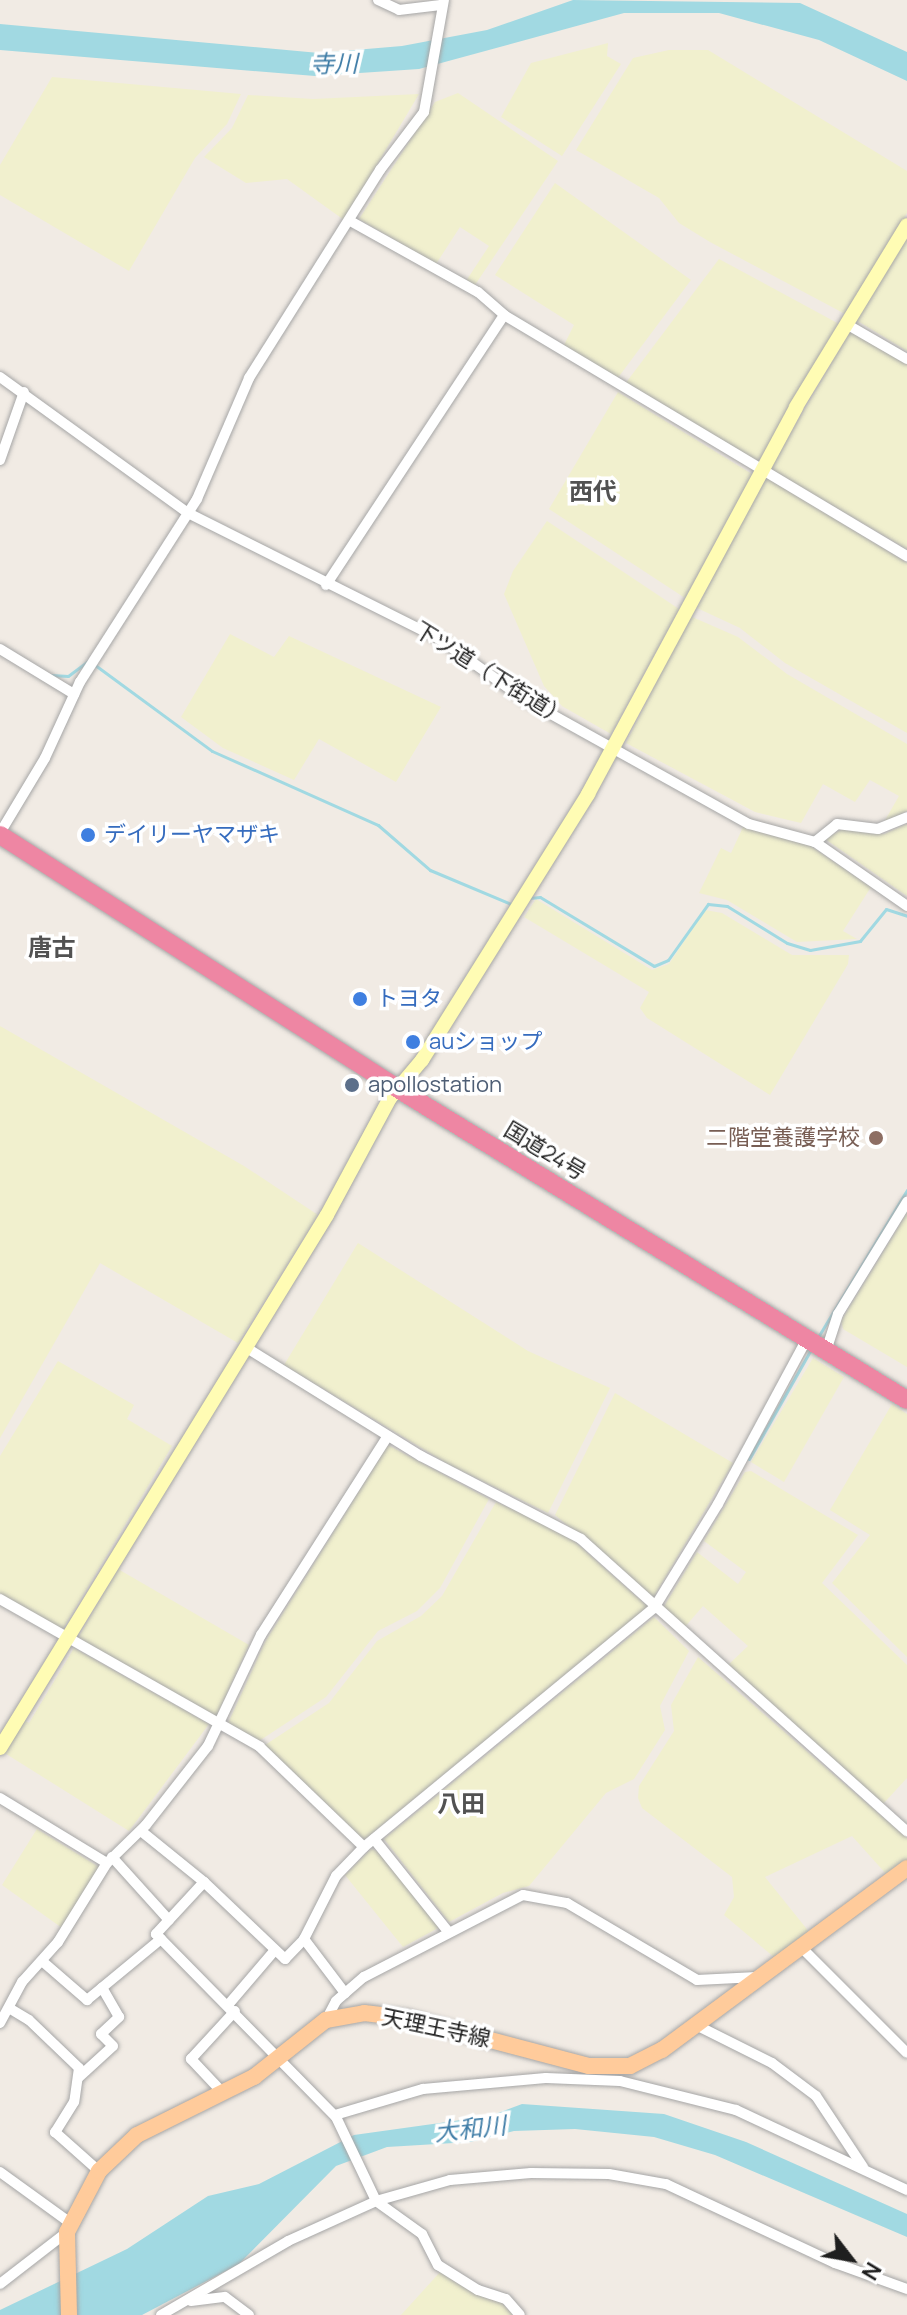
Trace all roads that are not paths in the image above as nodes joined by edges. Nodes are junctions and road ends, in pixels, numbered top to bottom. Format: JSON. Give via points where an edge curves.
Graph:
{"nodes":[{"id":1,"x":378,"y":0,"type":"edge"},
{"id":2,"x":442,"y":3,"type":"edge"},
{"id":3,"x":352,"y":222,"type":"junction"},
{"id":4,"x":907,"y":225,"type":"edge"},
{"id":5,"x":504,"y":315,"type":"junction"},
{"id":6,"x":848,"y":325,"type":"junction"},
{"id":7,"x":907,"y":359,"type":"edge"},
{"id":8,"x":0,"y":377,"type":"edge"},
{"id":9,"x":24,"y":392,"type":"junction"},
{"id":10,"x":0,"y":460,"type":"edge"},
{"id":11,"x":760,"y":472,"type":"junction"},
{"id":12,"x":188,"y":513,"type":"junction"},
{"id":13,"x":907,"y":556,"type":"edge"},
{"id":14,"x":326,"y":585,"type":"junction"},
{"id":15,"x":0,"y":649,"type":"edge"},
{"id":16,"x":74,"y":694,"type":"junction"},
{"id":17,"x":614,"y":749,"type":"junction"},
{"id":18,"x":907,"y":817,"type":"edge"},
{"id":19,"x":0,"y":834,"type":"edge"},
{"id":20,"x":815,"y":842,"type":"junction"},
{"id":21,"x":907,"y":906,"type":"edge"},
{"id":22,"x":398,"y":1089,"type":"junction"},
{"id":23,"x":907,"y":1202,"type":"edge"},
{"id":24,"x":807,"y":1339,"type":"junction"},
{"id":25,"x":245,"y":1347,"type":"junction"},
{"id":26,"x":826,"y":1351,"type":"junction"},
{"id":27,"x":907,"y":1400,"type":"edge"},
{"id":28,"x":388,"y":1436,"type":"junction"},
{"id":29,"x":0,"y":1599,"type":"edge"},
{"id":30,"x":654,"y":1608,"type":"junction"},
{"id":31,"x":65,"y":1638,"type":"junction"},
{"id":32,"x":220,"y":1724,"type":"junction"},
{"id":33,"x":0,"y":1748,"type":"edge"},
{"id":34,"x":0,"y":1798,"type":"edge"},
{"id":35,"x":141,"y":1831,"type":"junction"},
{"id":36,"x":907,"y":1832,"type":"edge"},
{"id":37,"x":374,"y":1839,"type":"junction"},
{"id":38,"x":364,"y":1847,"type":"junction"},
{"id":39,"x":109,"y":1860,"type":"junction"},
{"id":40,"x":907,"y":1868,"type":"edge"},
{"id":41,"x":204,"y":1882,"type":"junction"},
{"id":42,"x":169,"y":1920,"type":"junction"},
{"id":43,"x":447,"y":1930,"type":"junction"},
{"id":44,"x":161,"y":1939,"type":"junction"},
{"id":45,"x":304,"y":1939,"type":"junction"},
{"id":46,"x":802,"y":1948,"type":"junction"},
{"id":47,"x":275,"y":1950,"type":"junction"},
{"id":48,"x":42,"y":1961,"type":"junction"},
{"id":49,"x":763,"y":1977,"type":"junction"},
{"id":50,"x":102,"y":1988,"type":"junction"},
{"id":51,"x":345,"y":1993,"type":"junction"},
{"id":52,"x":9,"y":2008,"type":"junction"},
{"id":53,"x":231,"y":2008,"type":"junction"},
{"id":54,"x":326,"y":2020,"type":"junction"},
{"id":55,"x":0,"y":2023,"type":"edge"},
{"id":56,"x":696,"y":2025,"type":"junction"},
{"id":57,"x":907,"y":2053,"type":"edge"},
{"id":58,"x":279,"y":2057,"type":"junction"},
{"id":59,"x":78,"y":2078,"type":"junction"},
{"id":60,"x":223,"y":2093,"type":"junction"},
{"id":61,"x":336,"y":2116,"type":"junction"},
{"id":62,"x":864,"y":2168,"type":"junction"},
{"id":63,"x":99,"y":2171,"type":"junction"},
{"id":64,"x":0,"y":2172,"type":"edge"},
{"id":65,"x":907,"y":2190,"type":"edge"},
{"id":66,"x":375,"y":2200,"type":"junction"},
{"id":67,"x":68,"y":2227,"type":"junction"},
{"id":68,"x":0,"y":2284,"type":"edge"},
{"id":69,"x":907,"y":2289,"type":"edge"},
{"id":70,"x":181,"y":2304,"type":"junction"},
{"id":71,"x":69,"y":2315,"type":"edge"},
{"id":72,"x":161,"y":2315,"type":"edge"},
{"id":73,"x":249,"y":2315,"type":"edge"},
{"id":74,"x":520,"y":2315,"type":"edge"}],
"edges":[{"from":1,"to":2,"type":"street","via":[[399,10]]},
{"from":2,"to":3,"type":"street","via":[[424,112],[380,170]]},
{"from":3,"to":5,"type":"street","via":[[478,292]]},
{"from":3,"to":12,"type":"street","via":[[249,378]]},
{"from":4,"to":6,"type":"street"},
{"from":5,"to":11,"type":"street"},
{"from":5,"to":14,"type":"street"},
{"from":6,"to":7,"type":"street"},
{"from":6,"to":11,"type":"street"},
{"from":8,"to":9,"type":"street","name":"下ツ道（下街道）"},
{"from":9,"to":10,"type":"street"},
{"from":9,"to":12,"type":"street","name":"下ツ道（下街道）"},
{"from":11,"to":13,"type":"street"},
{"from":11,"to":17,"type":"street"},
{"from":12,"to":14,"type":"street","name":"下ツ道（下街道）"},
{"from":12,"to":16,"type":"street"},
{"from":14,"to":17,"type":"street","name":"下ツ道（下街道）","via":[[438,638],[524,699]]},
{"from":15,"to":16,"type":"street"},
{"from":16,"to":19,"type":"street","via":[[45,758]]},
{"from":17,"to":20,"type":"street","name":"下ツ道（下街道）","via":[[749,824]]},
{"from":17,"to":22,"type":"street","via":[[422,1060]]},
{"from":18,"to":20,"type":"street","via":[[878,829],[837,824]]},
{"from":19,"to":22,"type":"highway","name":"国道24号"},
{"from":20,"to":21,"type":"street","name":"下ツ道（下街道）"},
{"from":22,"to":24,"type":"highway","name":"国道24号"},
{"from":22,"to":25,"type":"street"},
{"from":23,"to":26,"type":"street","via":[[838,1314]]},
{"from":24,"to":26,"type":"highway","name":"国道24号"},
{"from":24,"to":30,"type":"street","via":[[718,1504]]},
{"from":25,"to":28,"type":"street"},
{"from":25,"to":31,"type":"street"},
{"from":26,"to":27,"type":"highway","name":"国道24号"},
{"from":28,"to":30,"type":"street","via":[[571,1532]]},
{"from":28,"to":32,"type":"street","via":[[261,1635]]},
{"from":29,"to":31,"type":"street"},
{"from":30,"to":36,"type":"street"},
{"from":30,"to":37,"type":"street"},
{"from":31,"to":32,"type":"street"},
{"from":31,"to":33,"type":"street"},
{"from":32,"to":35,"type":"street"},
{"from":32,"to":38,"type":"street","via":[[271,1756]]},
{"from":34,"to":39,"type":"street"},
{"from":35,"to":39,"type":"street"},
{"from":35,"to":41,"type":"street"},
{"from":37,"to":38,"type":"street"},
{"from":37,"to":43,"type":"street"},
{"from":38,"to":45,"type":"street","via":[[336,1876]]},
{"from":39,"to":42,"type":"street"},
{"from":39,"to":48,"type":"street"},
{"from":40,"to":46,"type":"main road","name":"天理王寺線"},
{"from":41,"to":42,"type":"street"},
{"from":41,"to":47,"type":"street"},
{"from":42,"to":44,"type":"street","via":[[156,1934]]},
{"from":43,"to":49,"type":"street","via":[[509,1899],[538,1894],[567,1903],[697,1980]]},
{"from":43,"to":51,"type":"street"},
{"from":44,"to":50,"type":"street"},
{"from":44,"to":53,"type":"street"},
{"from":45,"to":47,"type":"street","via":[[285,1959]]},
{"from":45,"to":51,"type":"street"},
{"from":46,"to":49,"type":"main road","name":"天理王寺線"},
{"from":46,"to":57,"type":"street"},
{"from":47,"to":53,"type":"street"},
{"from":48,"to":50,"type":"street","via":[[87,2000]]},
{"from":48,"to":52,"type":"street"},
{"from":49,"to":56,"type":"main road","name":"天理王寺線"},
{"from":50,"to":59,"type":"street","via":[[119,2017],[101,2034],[113,2046]]},
{"from":51,"to":54,"type":"street"},
{"from":52,"to":55,"type":"street"},
{"from":52,"to":59,"type":"street","via":[[79,2068]]},
{"from":53,"to":58,"type":"street"},
{"from":53,"to":60,"type":"street","via":[[191,2059]]},
{"from":54,"to":56,"type":"main road","name":"天理王寺線","via":[[364,2013],[407,2018],[612,2068],[646,2060]]},
{"from":54,"to":58,"type":"main road","name":"天理王寺線"},
{"from":56,"to":62,"type":"street","via":[[772,2063],[816,2096]]},
{"from":58,"to":60,"type":"main road","name":"天理王寺線"},
{"from":58,"to":61,"type":"street"},
{"from":59,"to":63,"type":"street","via":[[74,2102],[55,2132]]},
{"from":60,"to":63,"type":"main road","name":"天理王寺線","via":[[137,2135]]},
{"from":61,"to":62,"type":"street","via":[[423,2089],[546,2078],[620,2081],[736,2110]]},
{"from":61,"to":66,"type":"street"},
{"from":62,"to":65,"type":"street"},
{"from":63,"to":67,"type":"main road","name":"天理王寺線"},
{"from":64,"to":67,"type":"street"},
{"from":66,"to":69,"type":"street","via":[[411,2188],[491,2176],[640,2177],[695,2195],[835,2263]]},
{"from":66,"to":70,"type":"street","via":[[288,2241]]},
{"from":66,"to":74,"type":"street","via":[[422,2234],[438,2265],[478,2290],[506,2299]]},
{"from":67,"to":68,"type":"street"},
{"from":67,"to":71,"type":"main road","name":"天理王寺線"},
{"from":70,"to":72,"type":"street"},
{"from":70,"to":73,"type":"street","via":[[225,2297]]}]}
